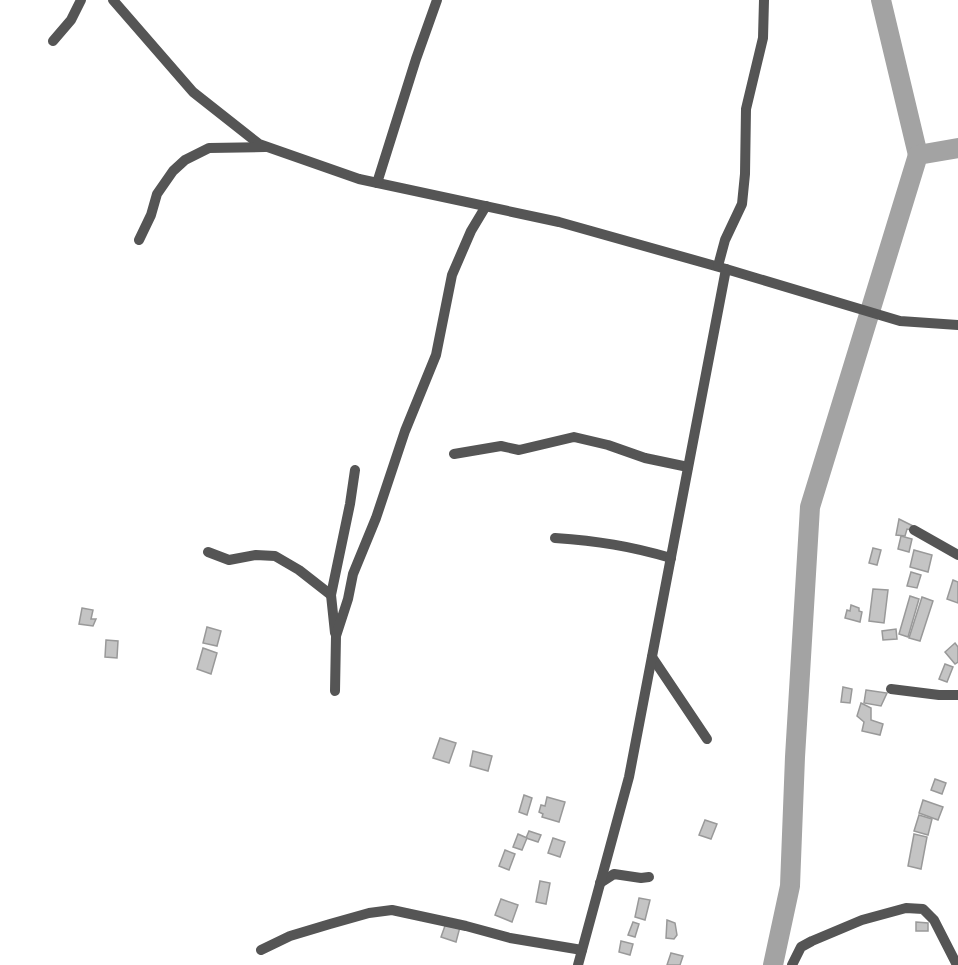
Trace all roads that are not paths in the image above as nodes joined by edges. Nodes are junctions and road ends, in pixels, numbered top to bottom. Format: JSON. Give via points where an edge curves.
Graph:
{"nodes":[{"id":1,"x":81,"y":0,"type":"edge"},
{"id":2,"x":113,"y":0,"type":"edge"},
{"id":3,"x":437,"y":0,"type":"edge"},
{"id":4,"x":764,"y":0,"type":"edge"},
{"id":5,"x":53,"y":41,"type":"dead end"},
{"id":6,"x":268,"y":147,"type":"junction"},
{"id":7,"x":376,"y":183,"type":"junction"},
{"id":8,"x":486,"y":206,"type":"junction"},
{"id":9,"x":139,"y":240,"type":"dead end"},
{"id":10,"x":722,"y":268,"type":"junction"},
{"id":11,"x":958,"y":325,"type":"edge"},
{"id":12,"x":454,"y":454,"type":"dead end"},
{"id":13,"x":688,"y":467,"type":"junction"},
{"id":14,"x":355,"y":470,"type":"dead end"},
{"id":15,"x":914,"y":530,"type":"dead end"},
{"id":16,"x":555,"y":538,"type":"dead end"},
{"id":17,"x":208,"y":552,"type":"dead end"},
{"id":18,"x":958,"y":555,"type":"edge"},
{"id":19,"x":670,"y":558,"type":"junction"},
{"id":20,"x":331,"y":595,"type":"junction"},
{"id":21,"x":336,"y":636,"type":"junction"},
{"id":22,"x":652,"y":657,"type":"junction"},
{"id":23,"x":891,"y":689,"type":"dead end"},
{"id":24,"x":335,"y":691,"type":"dead end"},
{"id":25,"x":958,"y":694,"type":"edge"},
{"id":26,"x":707,"y":739,"type":"dead end"},
{"id":27,"x":649,"y":877,"type":"dead end"},
{"id":28,"x":600,"y":883,"type":"junction"},
{"id":29,"x":261,"y":950,"type":"dead end"},
{"id":30,"x":582,"y":950,"type":"junction"},
{"id":31,"x":578,"y":965,"type":"edge"},
{"id":32,"x":792,"y":965,"type":"edge"},
{"id":33,"x":957,"y":965,"type":"edge"}],
"edges":[{"from":1,"to":5,"type":"street","via":[[71,20]]},
{"from":2,"to":6,"type":"street","via":[[193,92]]},
{"from":3,"to":7,"type":"street"},
{"from":4,"to":10,"type":"street","via":[[763,38],[746,109],[742,204],[725,240]]},
{"from":6,"to":7,"type":"street"},
{"from":6,"to":9,"type":"street","via":[[209,148],[185,160],[157,194]]},
{"from":7,"to":8,"type":"street"},
{"from":8,"to":10,"type":"street","via":[[559,222]]},
{"from":8,"to":21,"type":"street","via":[[452,275],[436,355],[353,574]]},
{"from":10,"to":11,"type":"street","via":[[900,321]]},
{"from":10,"to":13,"type":"street"},
{"from":12,"to":13,"type":"street","via":[[501,446],[519,450],[574,437]]},
{"from":13,"to":19,"type":"street"},
{"from":14,"to":20,"type":"street"},
{"from":15,"to":18,"type":"street"},
{"from":16,"to":19,"type":"street","via":[[632,547]]},
{"from":17,"to":20,"type":"street","via":[[229,560],[275,556]]},
{"from":19,"to":22,"type":"street"},
{"from":20,"to":21,"type":"street"},
{"from":21,"to":24,"type":"street"},
{"from":22,"to":26,"type":"street"},
{"from":22,"to":28,"type":"street","via":[[629,777]]},
{"from":23,"to":25,"type":"street"},
{"from":27,"to":28,"type":"street","via":[[614,874]]},
{"from":28,"to":30,"type":"street"},
{"from":29,"to":30,"type":"street","via":[[290,936],[392,910],[510,938]]},
{"from":30,"to":31,"type":"street"},
{"from":32,"to":33,"type":"street","via":[[801,947],[812,940],[906,908],[923,909],[934,920]]}]}
